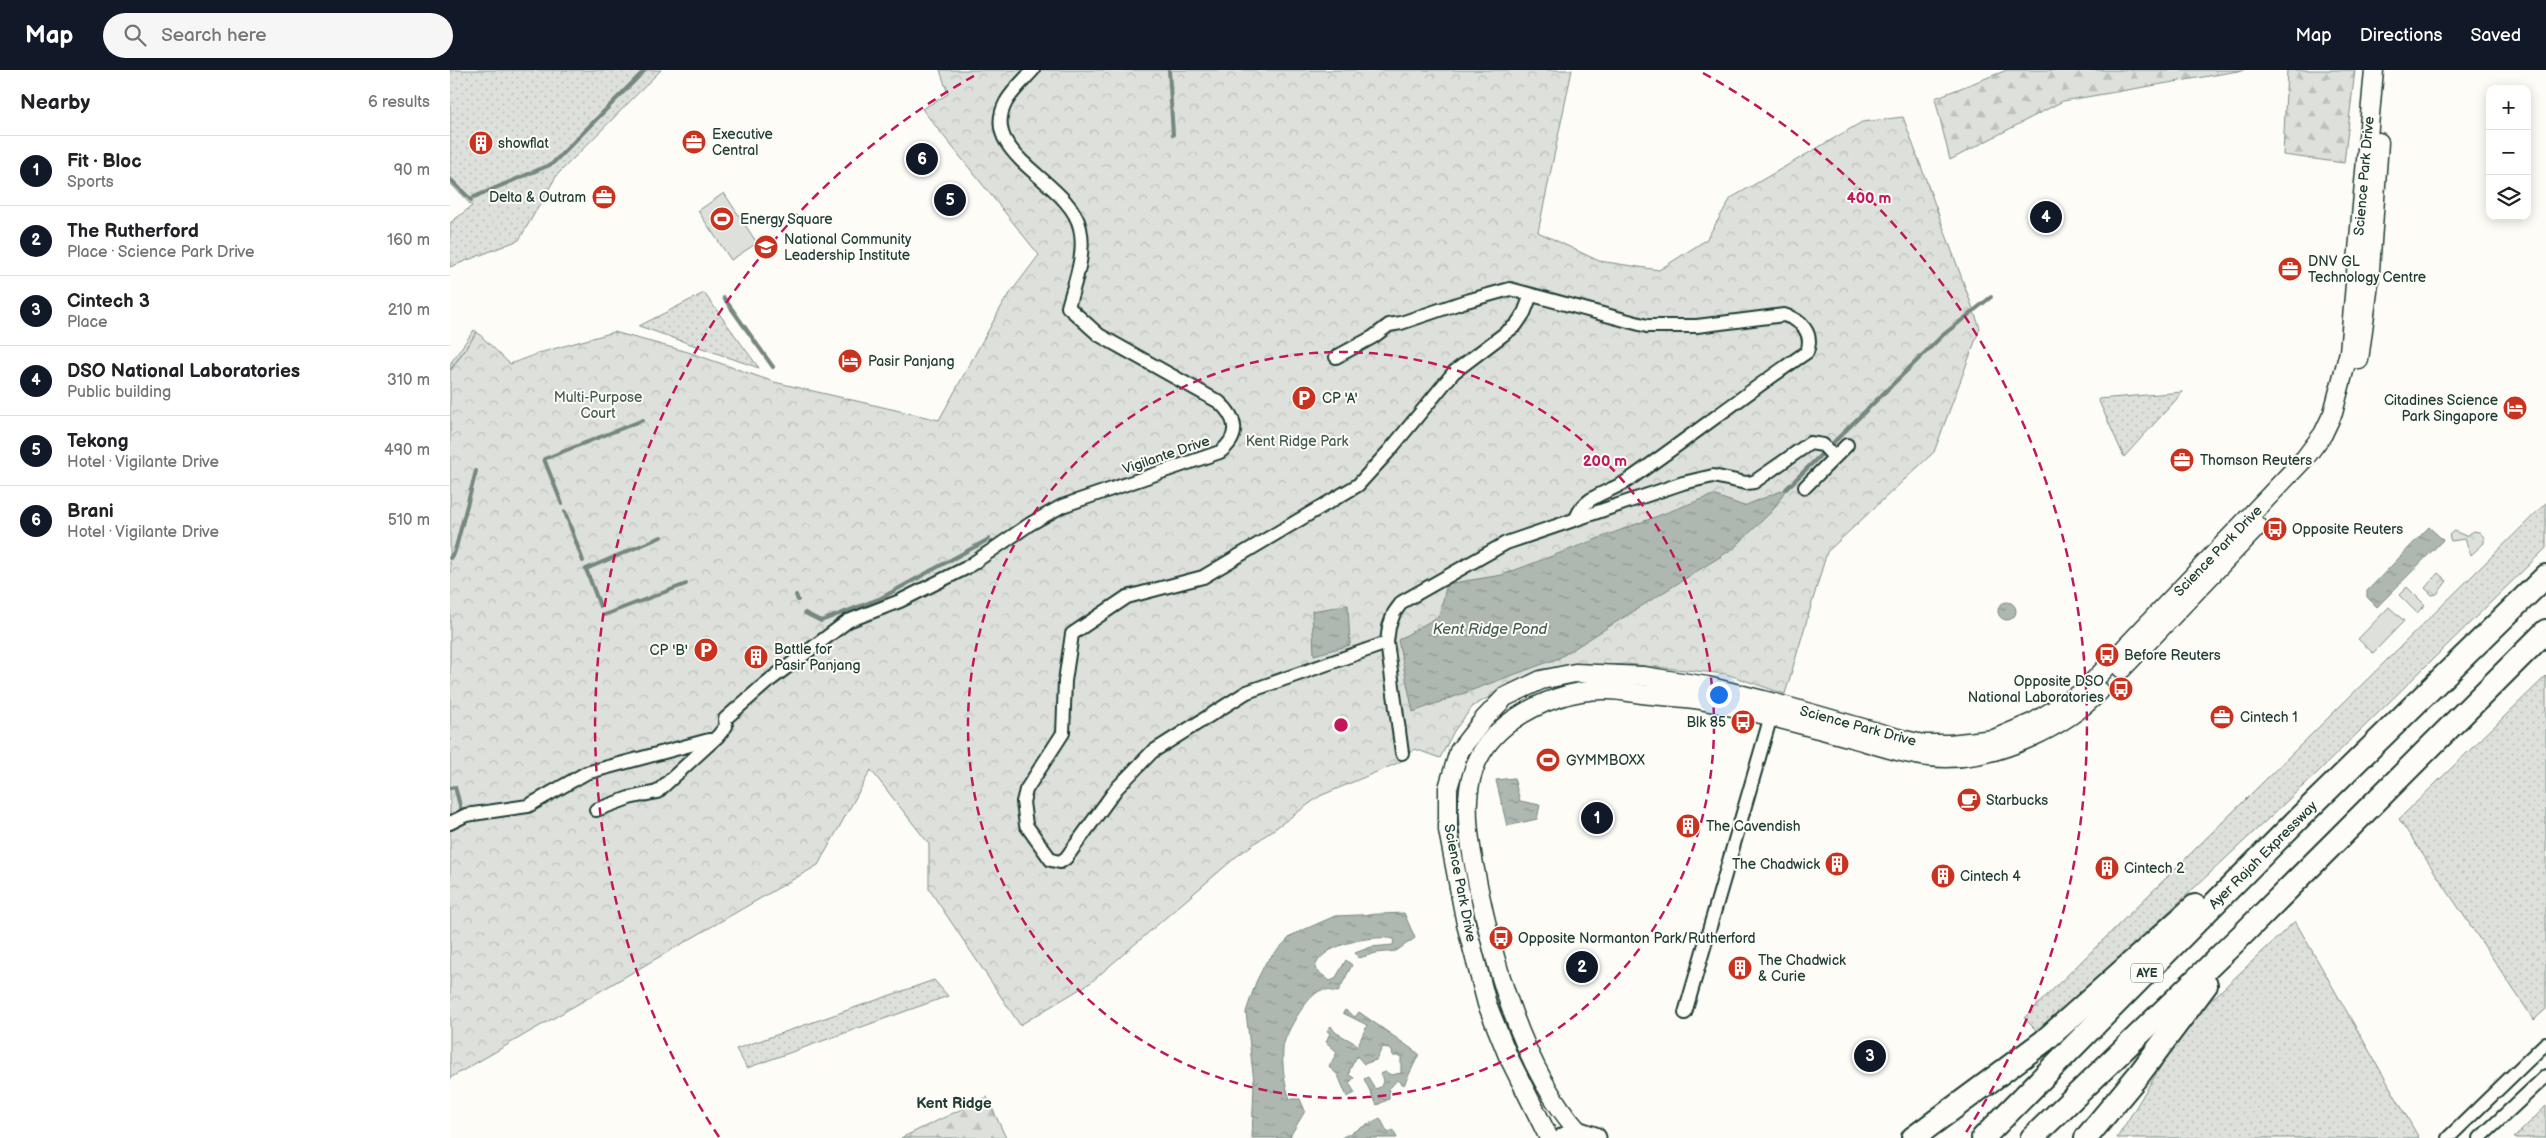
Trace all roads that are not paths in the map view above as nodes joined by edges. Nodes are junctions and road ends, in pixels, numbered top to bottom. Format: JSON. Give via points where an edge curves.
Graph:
{"nodes":[{"id":1,"x":1033,"y":70,"type":"edge"},
{"id":2,"x":2374,"y":70,"type":"edge"},
{"id":3,"x":2385,"y":70,"type":"edge"},
{"id":4,"x":1531,"y":295,"type":"junction"},
{"id":5,"x":1336,"y":357,"type":"dead end"},
{"id":6,"x":2346,"y":392,"type":"junction"},
{"id":7,"x":1847,"y":445,"type":"dead end"},
{"id":8,"x":1829,"y":452,"type":"junction"},
{"id":9,"x":1804,"y":487,"type":"dead end"},
{"id":10,"x":1576,"y":518,"type":"junction"},
{"id":11,"x":2546,"y":576,"type":"edge"},
{"id":12,"x":2546,"y":631,"type":"edge"},
{"id":13,"x":1381,"y":645,"type":"dead end"},
{"id":14,"x":1771,"y":716,"type":"junction"},
{"id":15,"x":712,"y":740,"type":"junction"},
{"id":16,"x":1402,"y":753,"type":"dead end"},
{"id":17,"x":596,"y":810,"type":"dead end"},
{"id":18,"x":2302,"y":815,"type":"junction"},
{"id":19,"x":450,"y":823,"type":"edge"},
{"id":20,"x":2245,"y":932,"type":"junction"},
{"id":21,"x":1685,"y":1013,"type":"dead end"},
{"id":22,"x":2546,"y":1043,"type":"edge"},
{"id":23,"x":2546,"y":1076,"type":"edge"},
{"id":24,"x":1580,"y":1136,"type":"edge"},
{"id":25,"x":1549,"y":1138,"type":"edge"},
{"id":26,"x":1913,"y":1138,"type":"edge"},
{"id":27,"x":1983,"y":1138,"type":"edge"},
{"id":28,"x":2032,"y":1138,"type":"edge"},
{"id":29,"x":2086,"y":1138,"type":"edge"},
{"id":30,"x":2448,"y":1138,"type":"edge"},
{"id":31,"x":2480,"y":1138,"type":"edge"}],
"edges":[{"from":1,"to":15,"type":"street","name":"Vigilante Drive","via":[[1005,104],[1000,129],[1005,143],[1015,154],[1060,193],[1073,210],[1080,227],[1082,251],[1068,306],[1099,335],[1219,402],[1234,420],[1232,440],[1220,452],[1062,506],[966,568],[900,601],[848,621],[749,697],[725,719],[726,726]]},
{"from":2,"to":6,"type":"main road","name":"Science Park Drive"},
{"from":3,"to":6,"type":"main road","name":"Science Park Drive","via":[[2361,353]]},
{"from":4,"to":5,"type":"street","via":[[1510,289],[1389,325]]},
{"from":4,"to":10,"type":"street","via":[[1647,326],[1698,326],[1784,315],[1800,322],[1808,334],[1807,352],[1636,475],[1585,502]]},
{"from":4,"to":13,"type":"street","via":[[1516,325],[1454,372],[1358,485],[1203,577],[1127,597],[1072,634],[1064,681],[1062,733],[1026,790],[1022,802],[1026,825],[1051,860],[1060,862],[1117,788],[1152,752],[1247,692]]},
{"from":6,"to":14,"type":"main road","name":"Science Park Drive","via":[[2336,432],[2314,465],[2142,649],[2090,701],[2066,719],[1996,752],[1949,758],[1922,757]]},
{"from":6,"to":25,"type":"main road","name":"Science Park Drive","via":[[2323,434],[2305,458],[2083,692],[2034,722],[1994,739],[1950,744],[1914,742],[1707,686],[1634,675],[1575,672],[1541,680],[1505,698],[1459,751],[1448,788],[1448,830],[1466,924],[1487,1004],[1508,1056]]},
{"from":7,"to":8,"type":"street"},
{"from":8,"to":9,"type":"street"},
{"from":8,"to":10,"type":"street","via":[[1819,444],[1810,443],[1754,482],[1713,476]]},
{"from":10,"to":16,"type":"street","via":[[1498,547],[1409,596],[1394,613],[1387,642]]},
{"from":11,"to":18,"type":"highway","name":"Ayer Rajah Expressway","number":"AYE"},
{"from":12,"to":20,"type":"highway","number":"AYE"},
{"from":14,"to":21,"type":"street"},
{"from":14,"to":24,"type":"main road","name":"Science Park Drive","via":[[1698,700],[1604,690],[1564,695],[1529,709],[1504,726],[1474,765],[1469,782],[1467,827],[1484,919],[1507,996],[1530,1052],[1558,1106]]},
{"from":15,"to":17,"type":"street","via":[[657,792]]},
{"from":15,"to":19,"type":"street","via":[[586,773],[528,806],[466,815]]},
{"from":18,"to":26,"type":"highway","via":[[2166,930],[2044,1041]]},
{"from":18,"to":27,"type":"highway","name":"Ayer Rajah Expressway","number":"AYE"},
{"from":20,"to":28,"type":"highway","number":"AYE"},
{"from":20,"to":29,"type":"highway","via":[[2140,1073]]},
{"from":22,"to":30,"type":"street"},
{"from":23,"to":31,"type":"street"}]}
